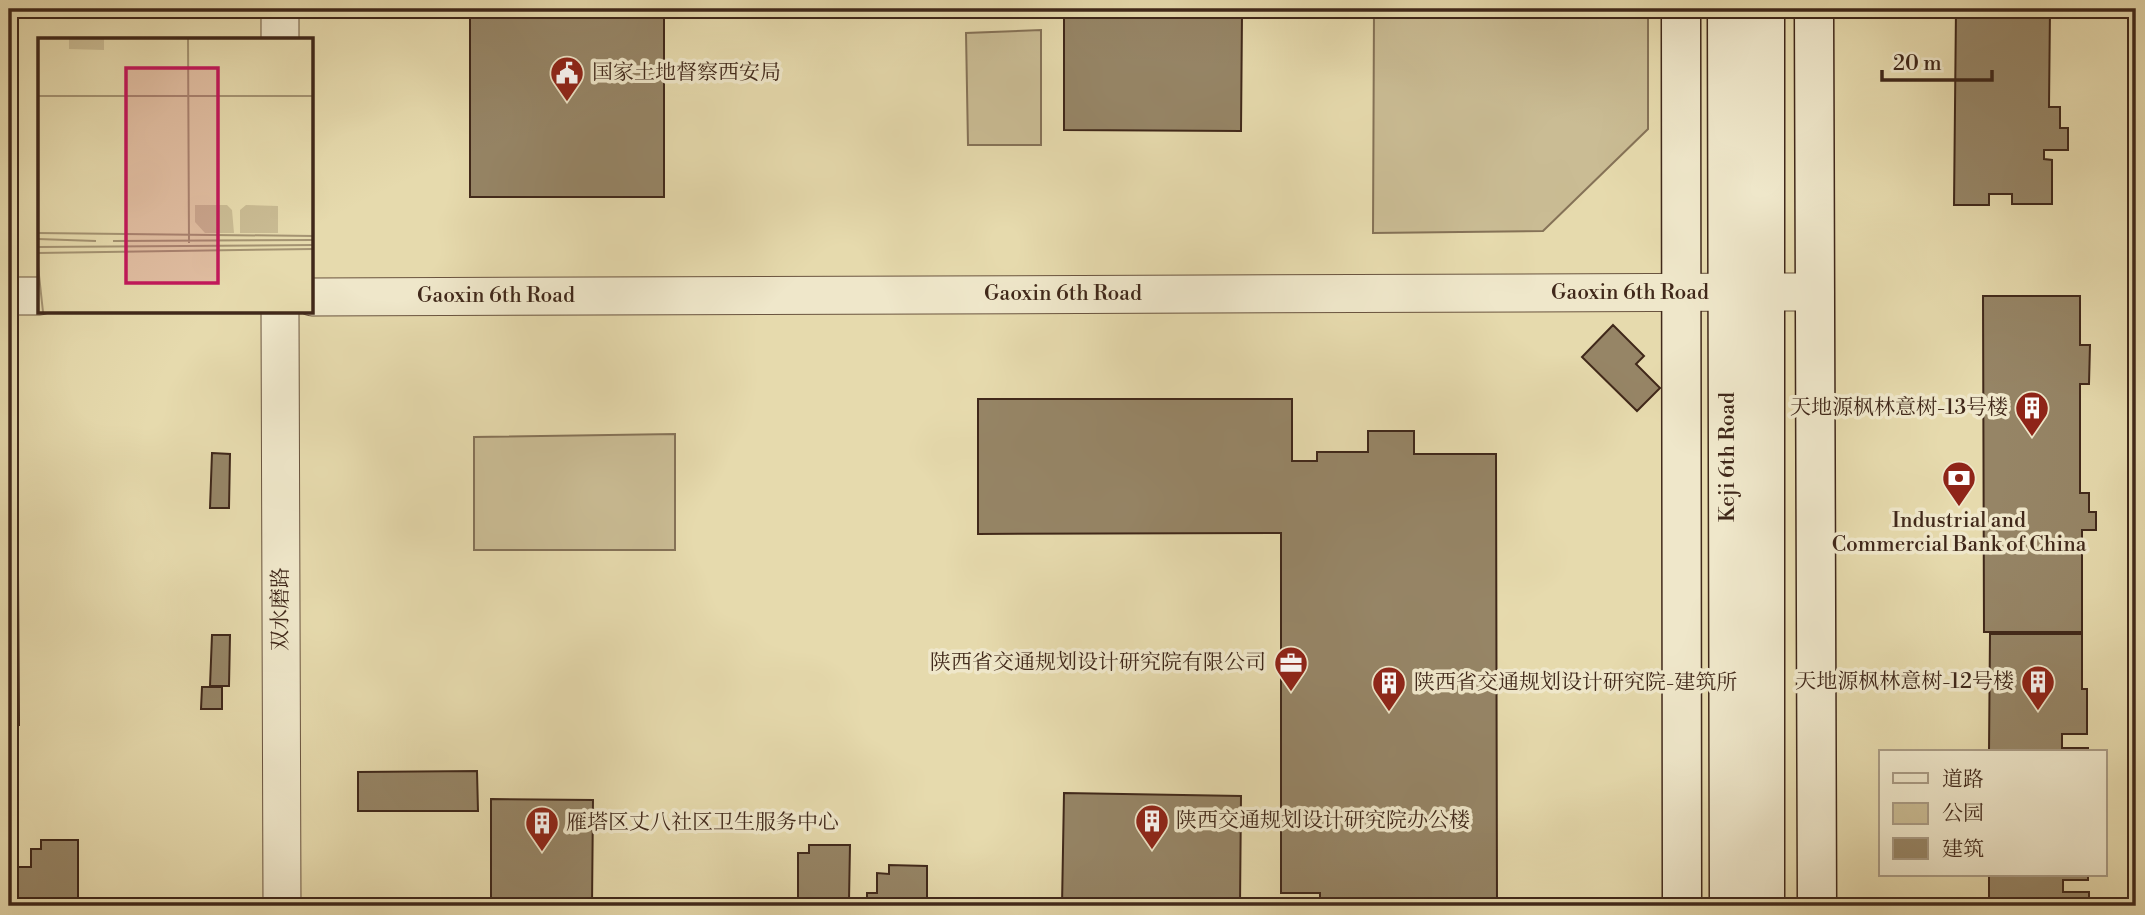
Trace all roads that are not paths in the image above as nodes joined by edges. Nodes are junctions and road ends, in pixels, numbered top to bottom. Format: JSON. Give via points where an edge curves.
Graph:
{"nodes":[{"id":1,"x":280,"y":9,"type":"edge"},
{"id":2,"x":1681,"y":9,"type":"edge"},
{"id":3,"x":1727,"y":9,"type":"edge"},
{"id":4,"x":1765,"y":9,"type":"edge"},
{"id":5,"x":1814,"y":9,"type":"edge"},
{"id":6,"x":280,"y":38,"type":"edge"},
{"id":7,"x":1746,"y":292,"type":"junction"},
{"id":8,"x":1815,"y":292,"type":"junction"},
{"id":9,"x":1681,"y":293,"type":"junction"},
{"id":10,"x":9,"y":296,"type":"edge"},
{"id":11,"x":38,"y":296,"type":"edge"},
{"id":12,"x":313,"y":297,"type":"edge"},
{"id":13,"x":280,"y":313,"type":"edge"},
{"id":14,"x":282,"y":906,"type":"edge"},
{"id":15,"x":1682,"y":906,"type":"edge"},
{"id":16,"x":1728,"y":906,"type":"edge"},
{"id":17,"x":1765,"y":906,"type":"edge"},
{"id":18,"x":1817,"y":906,"type":"edge"}],
"edges":[{"from":1,"to":6,"type":"street"},
{"from":2,"to":9,"type":"main road"},
{"from":3,"to":7,"type":"main road","name":"Keji 6th Road"},
{"from":4,"to":7,"type":"main road","name":"Keji 6th Road"},
{"from":5,"to":8,"type":"main road"},
{"from":7,"to":8,"type":"street","name":"Gaoxin 6th Road"},
{"from":7,"to":9,"type":"street","name":"Gaoxin 6th Road"},
{"from":7,"to":16,"type":"main road","name":"Keji 6th Road"},
{"from":7,"to":17,"type":"main road","name":"Keji 6th Road"},
{"from":8,"to":18,"type":"main road"},
{"from":9,"to":12,"type":"street","name":"Gaoxin 6th Road"},
{"from":9,"to":15,"type":"main road"},
{"from":10,"to":11,"type":"street"},
{"from":13,"to":14,"type":"street","name":"双水磨路"}]}
